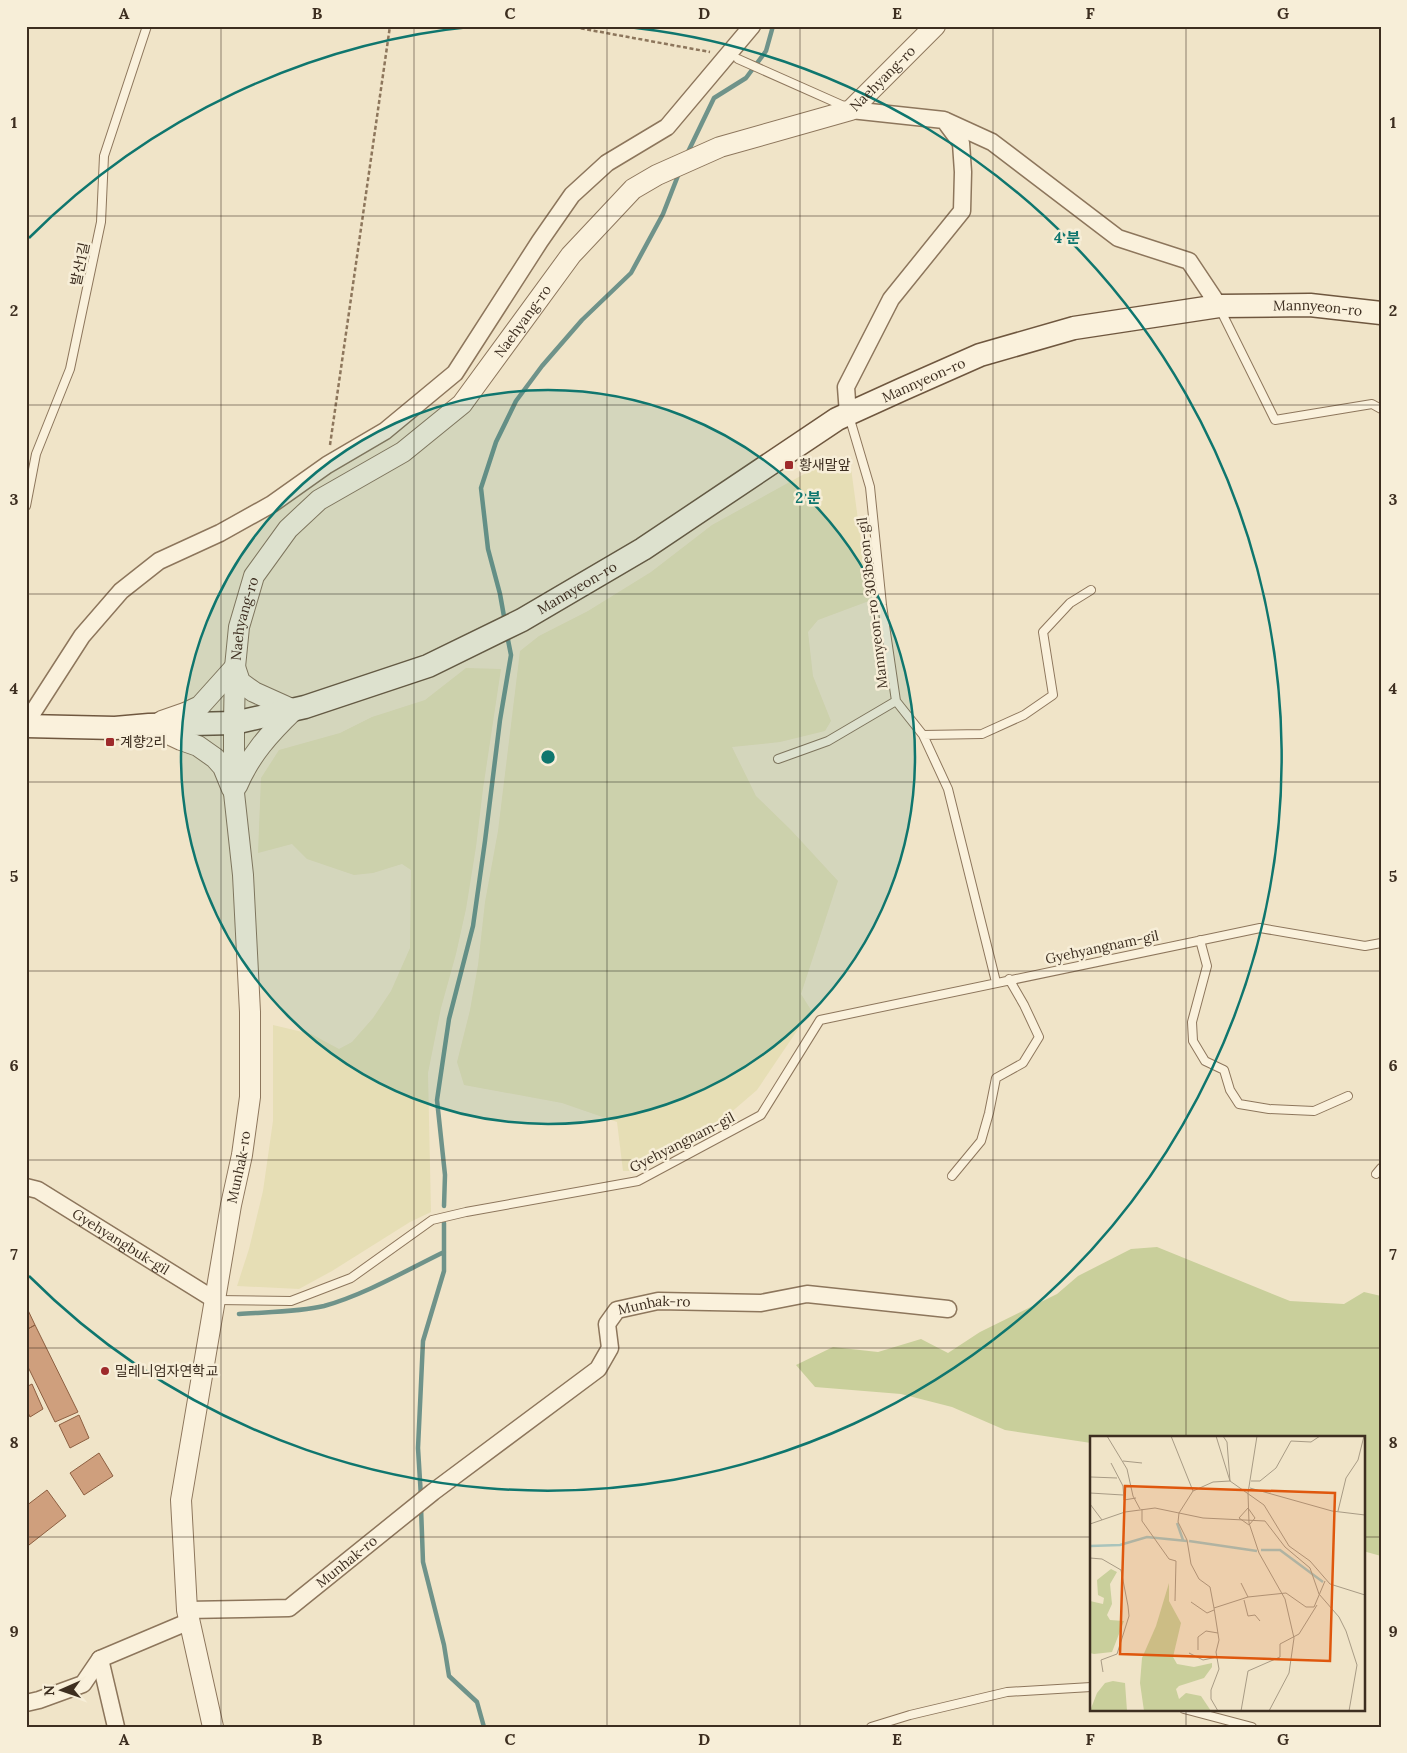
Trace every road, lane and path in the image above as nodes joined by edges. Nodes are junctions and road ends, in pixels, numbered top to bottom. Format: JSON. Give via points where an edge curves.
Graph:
{"nodes":[{"id":1,"x":148,"y":26,"type":"edge"},
{"id":2,"x":390,"y":26,"type":"edge"},
{"id":3,"x":568,"y":26,"type":"edge"},
{"id":4,"x":935,"y":26,"type":"edge"},
{"id":5,"x":749,"y":29,"type":"edge"},
{"id":6,"x":733,"y":57,"type":"junction"},
{"id":7,"x":851,"y":110,"type":"junction"},
{"id":8,"x":944,"y":120,"type":"junction"},
{"id":9,"x":1219,"y":306,"type":"junction"},
{"id":10,"x":1381,"y":312,"type":"edge"},
{"id":11,"x":1381,"y":409,"type":"edge"},
{"id":12,"x":848,"y":414,"type":"junction"},
{"id":13,"x":327,"y":465,"type":"junction"},
{"id":14,"x":26,"y":506,"type":"edge"},
{"id":15,"x":1091,"y":590,"type":"dead end"},
{"id":16,"x":234,"y":667,"type":"junction"},
{"id":17,"x":896,"y":702,"type":"junction"},
{"id":18,"x":294,"y":710,"type":"junction"},
{"id":19,"x":234,"y":722,"type":"junction"},
{"id":20,"x":26,"y":725,"type":"edge"},
{"id":21,"x":149,"y":725,"type":"junction"},
{"id":22,"x":923,"y":735,"type":"junction"},
{"id":23,"x":778,"y":759,"type":"dead end"},
{"id":24,"x":234,"y":793,"type":"junction"},
{"id":25,"x":1200,"y":940,"type":"junction"},
{"id":26,"x":1381,"y":944,"type":"edge"},
{"id":27,"x":1009,"y":980,"type":"junction"},
{"id":28,"x":996,"y":982,"type":"junction"},
{"id":29,"x":1348,"y":1096,"type":"dead end"},
{"id":30,"x":952,"y":1176,"type":"dead end"},
{"id":31,"x":26,"y":1187,"type":"edge"},
{"id":32,"x":215,"y":1300,"type":"junction"},
{"id":33,"x":948,"y":1309,"type":"dead end"},
{"id":34,"x":189,"y":1615,"type":"junction"},
{"id":35,"x":100,"y":1659,"type":"junction"},
{"id":36,"x":1090,"y":1687,"type":"edge"},
{"id":37,"x":26,"y":1703,"type":"edge"},
{"id":38,"x":1188,"y":1710,"type":"edge"},
{"id":39,"x":116,"y":1727,"type":"edge"},
{"id":40,"x":213,"y":1727,"type":"edge"},
{"id":41,"x":871,"y":1727,"type":"edge"},
{"id":42,"x":1252,"y":1727,"type":"edge"}],
"edges":[{"from":1,"to":14,"type":"lane","name":"발산1길","via":[[104,156],[101,222],[70,369],[36,454]]},
{"from":2,"to":13,"type":"path"},
{"from":3,"to":6,"type":"path"},
{"from":4,"to":7,"type":"street","name":"Naehyang-ro"},
{"from":5,"to":6,"type":"street"},
{"from":6,"to":7,"type":"lane"},
{"from":6,"to":13,"type":"street","via":[[667,127],[607,163],[572,195],[455,373],[385,431]]},
{"from":7,"to":8,"type":"street"},
{"from":7,"to":16,"type":"street","name":"Naehyang-ro","via":[[720,147],[633,189],[571,256],[462,404],[402,452],[319,500],[288,529],[254,576],[239,627]]},
{"from":8,"to":9,"type":"street","via":[[992,142],[1118,238],[1189,261]]},
{"from":8,"to":12,"type":"street","via":[[961,143],[962,211],[891,298],[846,387]]},
{"from":9,"to":10,"type":"main road","name":"Mannyeon-ro","via":[[1310,305]]},
{"from":9,"to":11,"type":"lane","via":[[1275,420],[1372,404]]},
{"from":9,"to":12,"type":"main road","name":"Mannyeon-ro","via":[[1074,328],[980,355]]},
{"from":12,"to":17,"type":"lane","name":"Mannyeon-ro 303beon-gil","via":[[870,487]]},
{"from":12,"to":18,"type":"main road","name":"Mannyeon-ro","via":[[643,549],[522,620],[428,666]]},
{"from":13,"to":20,"type":"street","via":[[272,504],[159,561],[121,591],[82,636]]},
{"from":15,"to":22,"type":"lane","via":[[1070,603],[1043,632],[1053,695],[1024,715],[982,734]]},
{"from":16,"to":18,"type":"street","via":[[240,682]]},
{"from":16,"to":19,"type":"street","name":"Naehyang-ro"},
{"from":16,"to":21,"type":"street","via":[[200,706]]},
{"from":17,"to":22,"type":"lane","name":"Mannyeon-ro 303beon-gil"},
{"from":17,"to":23,"type":"lane","via":[[828,741]]},
{"from":18,"to":19,"type":"main road"},
{"from":18,"to":24,"type":"street","via":[[261,743]]},
{"from":19,"to":21,"type":"main road"},
{"from":19,"to":24,"type":"street","name":"Munhak-ro"},
{"from":20,"to":21,"type":"main road","via":[[115,728]]},
{"from":21,"to":24,"type":"street","via":[[198,746],[215,758]]},
{"from":22,"to":28,"type":"lane","name":"Mannyeon-ro 303beon-gil","via":[[948,789]]},
{"from":24,"to":32,"type":"street","name":"Munhak-ro","via":[[247,925],[250,1097]]},
{"from":25,"to":26,"type":"lane","name":"Gyehyangnam-gil","via":[[1260,928],[1365,946]]},
{"from":25,"to":27,"type":"lane","name":"Gyehyangnam-gil"},
{"from":25,"to":29,"type":"lane","via":[[1206,966],[1192,1022],[1193,1041],[1205,1061],[1224,1070],[1230,1090],[1239,1104],[1314,1111]]},
{"from":27,"to":28,"type":"lane","name":"Gyehyangnam-gil"},
{"from":27,"to":30,"type":"lane","via":[[1039,1036],[1023,1063],[996,1078],[981,1141]]},
{"from":28,"to":32,"type":"lane","name":"Gyehyangnam-gil","via":[[820,1020],[761,1114],[638,1181],[432,1220],[351,1278],[291,1301]]},
{"from":31,"to":32,"type":"street","name":"Gyehyangbuk-gil","via":[[38,1190]]},
{"from":32,"to":34,"type":"street","name":"Munhak-ro","via":[[181,1500]]},
{"from":33,"to":34,"type":"street","name":"Munhak-ro","via":[[807,1294],[761,1303],[658,1301],[617,1310],[607,1324],[610,1348],[598,1369],[433,1492],[289,1608]]},
{"from":34,"to":35,"type":"street"},
{"from":34,"to":40,"type":"street","name":"Munhak-ro"},
{"from":35,"to":37,"type":"street","via":[[83,1684]]},
{"from":35,"to":39,"type":"street"},
{"from":36,"to":41,"type":"lane","via":[[1007,1692]]},
{"from":38,"to":42,"type":"lane"}]}
